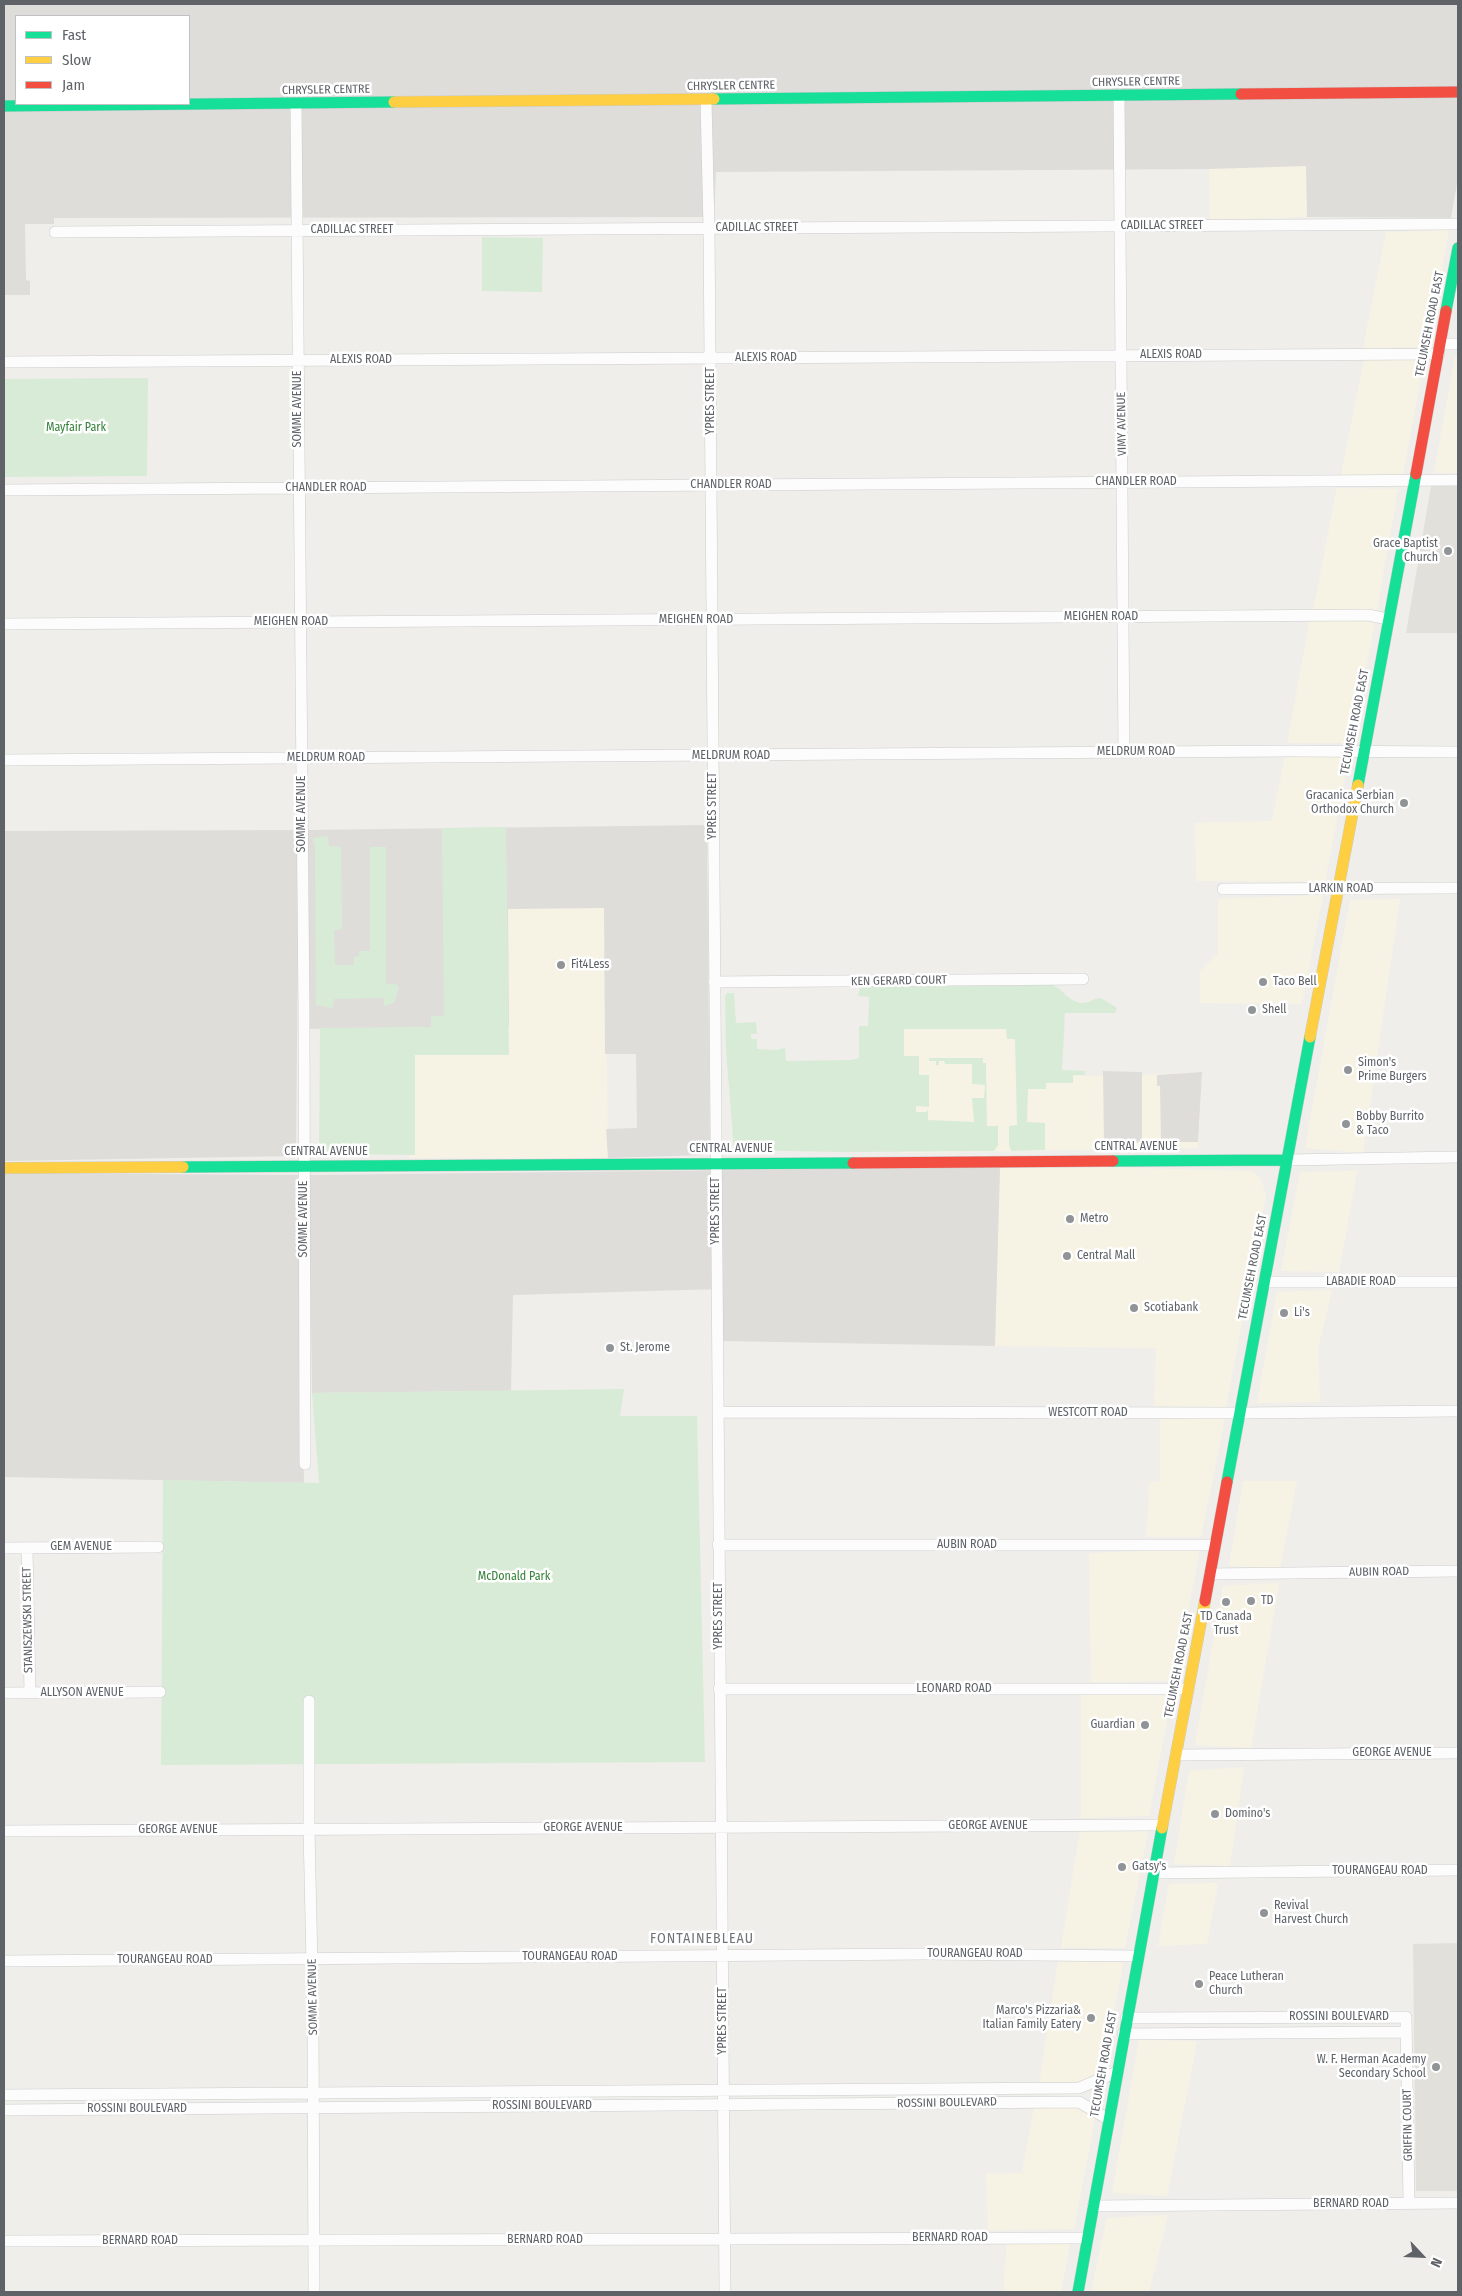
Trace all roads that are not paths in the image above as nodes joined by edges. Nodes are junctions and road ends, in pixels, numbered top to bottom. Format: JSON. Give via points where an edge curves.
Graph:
{"nodes":[{"id":1,"x":1458,"y":92,"type":"edge"},
{"id":2,"x":1119,"y":96,"type":"junction"},
{"id":3,"x":706,"y":100,"type":"junction"},
{"id":4,"x":296,"y":104,"type":"junction"},
{"id":5,"x":150,"y":105,"type":"edge"},
{"id":6,"x":190,"y":105,"type":"edge"},
{"id":7,"x":4,"y":106,"type":"edge"},
{"id":8,"x":1458,"y":224,"type":"edge"},
{"id":9,"x":1120,"y":226,"type":"junction"},
{"id":10,"x":709,"y":228,"type":"junction"},
{"id":11,"x":297,"y":231,"type":"junction"},
{"id":12,"x":55,"y":232,"type":"dead end"},
{"id":13,"x":1458,"y":248,"type":"edge"},
{"id":14,"x":1458,"y":344,"type":"edge"},
{"id":15,"x":1440,"y":349,"type":"junction"},
{"id":16,"x":1122,"y":356,"type":"junction"},
{"id":17,"x":710,"y":358,"type":"junction"},
{"id":18,"x":298,"y":361,"type":"junction"},
{"id":19,"x":4,"y":362,"type":"edge"},
{"id":20,"x":1414,"y":480,"type":"junction"},
{"id":21,"x":1458,"y":480,"type":"edge"},
{"id":22,"x":1123,"y":482,"type":"junction"},
{"id":23,"x":711,"y":485,"type":"junction"},
{"id":24,"x":299,"y":488,"type":"junction"},
{"id":25,"x":4,"y":490,"type":"edge"},
{"id":26,"x":1124,"y":617,"type":"junction"},
{"id":27,"x":1388,"y":618,"type":"junction"},
{"id":28,"x":712,"y":620,"type":"junction"},
{"id":29,"x":300,"y":622,"type":"junction"},
{"id":30,"x":4,"y":624,"type":"edge"},
{"id":31,"x":1124,"y":752,"type":"junction"},
{"id":32,"x":1363,"y":752,"type":"junction"},
{"id":33,"x":1458,"y":752,"type":"edge"},
{"id":34,"x":713,"y":756,"type":"junction"},
{"id":35,"x":302,"y":759,"type":"junction"},
{"id":36,"x":4,"y":760,"type":"edge"},
{"id":37,"x":1223,"y":888,"type":"dead end"},
{"id":38,"x":1458,"y":888,"type":"edge"},
{"id":39,"x":1338,"y":890,"type":"junction"},
{"id":40,"x":1083,"y":979,"type":"dead end"},
{"id":41,"x":714,"y":982,"type":"junction"},
{"id":42,"x":1458,"y":1158,"type":"edge"},
{"id":43,"x":1287,"y":1160,"type":"junction"},
{"id":44,"x":716,"y":1163,"type":"junction"},
{"id":45,"x":303,"y":1166,"type":"junction"},
{"id":46,"x":4,"y":1168,"type":"edge"},
{"id":47,"x":1264,"y":1282,"type":"junction"},
{"id":48,"x":1458,"y":1282,"type":"edge"},
{"id":49,"x":1458,"y":1411,"type":"edge"},
{"id":50,"x":718,"y":1412,"type":"junction"},
{"id":51,"x":1240,"y":1413,"type":"junction"},
{"id":52,"x":305,"y":1464,"type":"dead end"},
{"id":53,"x":718,"y":1545,"type":"junction"},
{"id":54,"x":1215,"y":1545,"type":"junction"},
{"id":55,"x":158,"y":1547,"type":"dead end"},
{"id":56,"x":4,"y":1548,"type":"edge"},
{"id":57,"x":27,"y":1548,"type":"junction"},
{"id":58,"x":1458,"y":1571,"type":"edge"},
{"id":59,"x":1210,"y":1574,"type":"junction"},
{"id":60,"x":719,"y":1689,"type":"junction"},
{"id":61,"x":1188,"y":1689,"type":"junction"},
{"id":62,"x":160,"y":1692,"type":"dead end"},
{"id":63,"x":4,"y":1693,"type":"edge"},
{"id":64,"x":30,"y":1693,"type":"junction"},
{"id":65,"x":309,"y":1701,"type":"dead end"},
{"id":66,"x":1458,"y":1753,"type":"edge"},
{"id":67,"x":1176,"y":1755,"type":"junction"},
{"id":68,"x":1162,"y":1825,"type":"junction"},
{"id":69,"x":722,"y":1827,"type":"junction"},
{"id":70,"x":309,"y":1829,"type":"junction"},
{"id":71,"x":4,"y":1831,"type":"edge"},
{"id":72,"x":1458,"y":1870,"type":"edge"},
{"id":73,"x":1152,"y":1873,"type":"junction"},
{"id":74,"x":723,"y":1956,"type":"junction"},
{"id":75,"x":1137,"y":1956,"type":"junction"},
{"id":76,"x":312,"y":1959,"type":"junction"},
{"id":77,"x":4,"y":1960,"type":"edge"},
{"id":78,"x":1406,"y":2017,"type":"joint"},
{"id":79,"x":1126,"y":2018,"type":"junction"},
{"id":80,"x":1211,"y":2018,"type":"junction"},
{"id":81,"x":1406,"y":2032,"type":"junction"},
{"id":82,"x":1123,"y":2034,"type":"junction"},
{"id":83,"x":1212,"y":2034,"type":"junction"},
{"id":84,"x":1116,"y":2072,"type":"junction"},
{"id":85,"x":1079,"y":2088,"type":"junction"},
{"id":86,"x":724,"y":2090,"type":"junction"},
{"id":87,"x":312,"y":2092,"type":"junction"},
{"id":88,"x":4,"y":2095,"type":"edge"},
{"id":89,"x":1080,"y":2102,"type":"junction"},
{"id":90,"x":724,"y":2105,"type":"junction"},
{"id":91,"x":313,"y":2107,"type":"junction"},
{"id":92,"x":4,"y":2110,"type":"edge"},
{"id":93,"x":1108,"y":2119,"type":"junction"},
{"id":94,"x":1458,"y":2203,"type":"edge"},
{"id":95,"x":1409,"y":2204,"type":"junction"},
{"id":96,"x":1093,"y":2206,"type":"junction"},
{"id":97,"x":1087,"y":2238,"type":"junction"},
{"id":98,"x":725,"y":2239,"type":"junction"},
{"id":99,"x":314,"y":2240,"type":"junction"},
{"id":100,"x":4,"y":2241,"type":"edge"},
{"id":101,"x":314,"y":2292,"type":"edge"},
{"id":102,"x":725,"y":2292,"type":"edge"},
{"id":103,"x":1078,"y":2292,"type":"edge"}],
"edges":[{"from":1,"to":2,"type":"street","name":"CHRYSLER CENTRE"},
{"from":2,"to":3,"type":"street","name":"CHRYSLER CENTRE"},
{"from":2,"to":9,"type":"street","name":"VIMY AVENUE"},
{"from":3,"to":4,"type":"street","name":"CHRYSLER CENTRE"},
{"from":3,"to":10,"type":"street","name":"YPRES STREET"},
{"from":4,"to":6,"type":"street","name":"CHRYSLER CENTRE"},
{"from":4,"to":11,"type":"street","name":"SOMME AVENUE"},
{"from":5,"to":7,"type":"street","name":"CHRYSLER CENTRE"},
{"from":8,"to":9,"type":"street","name":"CADILLAC STREET"},
{"from":9,"to":10,"type":"street","name":"CADILLAC STREET"},
{"from":9,"to":16,"type":"street","name":"VIMY AVENUE"},
{"from":10,"to":11,"type":"street","name":"CADILLAC STREET"},
{"from":10,"to":17,"type":"street","name":"YPRES STREET"},
{"from":11,"to":12,"type":"street","name":"CADILLAC STREET"},
{"from":11,"to":18,"type":"street","name":"SOMME AVENUE"},
{"from":13,"to":15,"type":"street","name":"TECUMSEH ROAD EAST"},
{"from":14,"to":15,"type":"street","name":"ALEXIS ROAD"},
{"from":15,"to":16,"type":"street","name":"ALEXIS ROAD"},
{"from":15,"to":20,"type":"street","name":"TECUMSEH ROAD EAST"},
{"from":16,"to":17,"type":"street","name":"ALEXIS ROAD"},
{"from":16,"to":22,"type":"street","name":"VIMY AVENUE"},
{"from":17,"to":18,"type":"street","name":"ALEXIS ROAD"},
{"from":17,"to":23,"type":"street","name":"YPRES STREET"},
{"from":18,"to":19,"type":"street","name":"ALEXIS ROAD"},
{"from":18,"to":24,"type":"street","name":"SOMME AVENUE"},
{"from":20,"to":21,"type":"street","name":"CHANDLER ROAD"},
{"from":20,"to":22,"type":"street","name":"CHANDLER ROAD"},
{"from":20,"to":27,"type":"street","name":"TECUMSEH ROAD EAST"},
{"from":22,"to":23,"type":"street","name":"CHANDLER ROAD"},
{"from":22,"to":26,"type":"street","name":"VIMY AVENUE"},
{"from":23,"to":24,"type":"street","name":"CHANDLER ROAD"},
{"from":23,"to":28,"type":"street","name":"YPRES STREET"},
{"from":24,"to":25,"type":"street","name":"CHANDLER ROAD"},
{"from":24,"to":29,"type":"street","name":"SOMME AVENUE"},
{"from":26,"to":27,"type":"street","name":"MEIGHEN ROAD","via":[[1368,615]]},
{"from":26,"to":28,"type":"street","name":"MEIGHEN ROAD"},
{"from":26,"to":31,"type":"street","name":"VIMY AVENUE"},
{"from":27,"to":32,"type":"street","name":"TECUMSEH ROAD EAST"},
{"from":28,"to":29,"type":"street","name":"MEIGHEN ROAD"},
{"from":28,"to":34,"type":"street","name":"YPRES STREET"},
{"from":29,"to":30,"type":"street","name":"MEIGHEN ROAD"},
{"from":29,"to":35,"type":"street","name":"SOMME AVENUE"},
{"from":31,"to":32,"type":"street","name":"MELDRUM ROAD"},
{"from":31,"to":34,"type":"street","name":"MELDRUM ROAD"},
{"from":32,"to":33,"type":"street","name":"MELDRUM ROAD"},
{"from":32,"to":39,"type":"street","name":"TECUMSEH ROAD EAST"},
{"from":34,"to":35,"type":"street","name":"MELDRUM ROAD"},
{"from":34,"to":41,"type":"street","name":"YPRES STREET"},
{"from":35,"to":36,"type":"street","name":"MELDRUM ROAD"},
{"from":35,"to":45,"type":"street","name":"SOMME AVENUE"},
{"from":37,"to":39,"type":"street","name":"LARKIN ROAD"},
{"from":38,"to":39,"type":"street","name":"LARKIN ROAD"},
{"from":39,"to":43,"type":"street","name":"TECUMSEH ROAD EAST"},
{"from":40,"to":41,"type":"street","name":"KEN GERARD COURT"},
{"from":41,"to":44,"type":"street","name":"YPRES STREET"},
{"from":42,"to":43,"type":"street","name":"CENTRAL AVENUE"},
{"from":43,"to":44,"type":"street","name":"CENTRAL AVENUE"},
{"from":43,"to":47,"type":"street","name":"TECUMSEH ROAD EAST"},
{"from":44,"to":45,"type":"street","name":"CENTRAL AVENUE"},
{"from":44,"to":50,"type":"street","name":"YPRES STREET"},
{"from":45,"to":46,"type":"street","name":"CENTRAL AVENUE"},
{"from":45,"to":52,"type":"street","name":"SOMME AVENUE"},
{"from":47,"to":48,"type":"street","name":"LABADIE ROAD"},
{"from":47,"to":51,"type":"street","name":"TECUMSEH ROAD EAST"},
{"from":49,"to":51,"type":"street","name":"WESTCOTT ROAD"},
{"from":50,"to":51,"type":"street","name":"WESTCOTT ROAD"},
{"from":50,"to":53,"type":"street","name":"YPRES STREET"},
{"from":51,"to":54,"type":"street","name":"TECUMSEH ROAD EAST"},
{"from":53,"to":54,"type":"street","name":"AUBIN ROAD"},
{"from":53,"to":60,"type":"street","name":"YPRES STREET"},
{"from":54,"to":59,"type":"street","name":"TECUMSEH ROAD EAST"},
{"from":55,"to":57,"type":"street","name":"GEM AVENUE"},
{"from":56,"to":57,"type":"street","name":"GEM AVENUE"},
{"from":57,"to":64,"type":"street","name":"STANISZEWSKI STREET"},
{"from":58,"to":59,"type":"street","name":"AUBIN ROAD"},
{"from":59,"to":61,"type":"street","name":"TECUMSEH ROAD EAST"},
{"from":60,"to":61,"type":"street","name":"LEONARD ROAD"},
{"from":60,"to":69,"type":"street","name":"YPRES STREET"},
{"from":61,"to":67,"type":"street","name":"TECUMSEH ROAD EAST"},
{"from":62,"to":64,"type":"street","name":"ALLYSON AVENUE"},
{"from":63,"to":64,"type":"street","name":"ALLYSON AVENUE"},
{"from":65,"to":70,"type":"street","name":"SOMME AVENUE"},
{"from":66,"to":67,"type":"street","name":"GEORGE AVENUE"},
{"from":67,"to":68,"type":"street","name":"TECUMSEH ROAD EAST"},
{"from":68,"to":69,"type":"street","name":"GEORGE AVENUE"},
{"from":68,"to":73,"type":"street","name":"TECUMSEH ROAD EAST"},
{"from":69,"to":70,"type":"street","name":"GEORGE AVENUE"},
{"from":69,"to":74,"type":"street","name":"YPRES STREET"},
{"from":70,"to":71,"type":"street","name":"GEORGE AVENUE"},
{"from":70,"to":76,"type":"street","name":"SOMME AVENUE"},
{"from":72,"to":73,"type":"street","name":"TOURANGEAU ROAD"},
{"from":73,"to":75,"type":"street","name":"TECUMSEH ROAD EAST"},
{"from":74,"to":75,"type":"street","name":"TOURANGEAU ROAD"},
{"from":74,"to":76,"type":"street","name":"TOURANGEAU ROAD"},
{"from":74,"to":86,"type":"street","name":"YPRES STREET"},
{"from":75,"to":79,"type":"street","name":"TECUMSEH ROAD EAST"},
{"from":76,"to":77,"type":"street","name":"TOURANGEAU ROAD"},
{"from":76,"to":87,"type":"street","name":"SOMME AVENUE"},
{"from":78,"to":80,"type":"street","name":"ROSSINI BOULEVARD"},
{"from":78,"to":81,"type":"street","name":"GRIFFIN COURT"},
{"from":79,"to":80,"type":"street","name":"ROSSINI BOULEVARD"},
{"from":79,"to":82,"type":"street","name":"TECUMSEH ROAD EAST"},
{"from":80,"to":83,"type":"street"},
{"from":81,"to":83,"type":"street","name":"ROSSINI BOULEVARD"},
{"from":81,"to":95,"type":"street","name":"GRIFFIN COURT"},
{"from":82,"to":83,"type":"street","name":"ROSSINI BOULEVARD"},
{"from":82,"to":84,"type":"street","name":"TECUMSEH ROAD EAST"},
{"from":84,"to":85,"type":"street","name":"ROSSINI BOULEVARD"},
{"from":84,"to":93,"type":"street","name":"TECUMSEH ROAD EAST"},
{"from":85,"to":86,"type":"street","name":"ROSSINI BOULEVARD"},
{"from":85,"to":89,"type":"street"},
{"from":86,"to":87,"type":"street","name":"ROSSINI BOULEVARD"},
{"from":86,"to":90,"type":"street","name":"YPRES STREET"},
{"from":87,"to":88,"type":"street","name":"ROSSINI BOULEVARD"},
{"from":87,"to":91,"type":"street","name":"SOMME AVENUE"},
{"from":89,"to":90,"type":"street","name":"ROSSINI BOULEVARD"},
{"from":89,"to":93,"type":"street"},
{"from":90,"to":91,"type":"street","name":"ROSSINI BOULEVARD"},
{"from":90,"to":98,"type":"street","name":"YPRES STREET"},
{"from":91,"to":92,"type":"street","name":"ROSSINI BOULEVARD"},
{"from":91,"to":99,"type":"street","name":"SOMME AVENUE"},
{"from":93,"to":96,"type":"street","name":"TECUMSEH ROAD EAST"},
{"from":94,"to":95,"type":"street","name":"BERNARD ROAD"},
{"from":95,"to":96,"type":"street","name":"BERNARD ROAD"},
{"from":96,"to":97,"type":"street","name":"TECUMSEH ROAD EAST"},
{"from":97,"to":98,"type":"street","name":"BERNARD ROAD"},
{"from":97,"to":103,"type":"street","name":"TECUMSEH ROAD EAST"},
{"from":98,"to":99,"type":"street","name":"BERNARD ROAD"},
{"from":98,"to":102,"type":"street","name":"YPRES STREET"},
{"from":99,"to":100,"type":"street","name":"BERNARD ROAD"},
{"from":99,"to":101,"type":"street","name":"SOMME AVENUE"}]}
